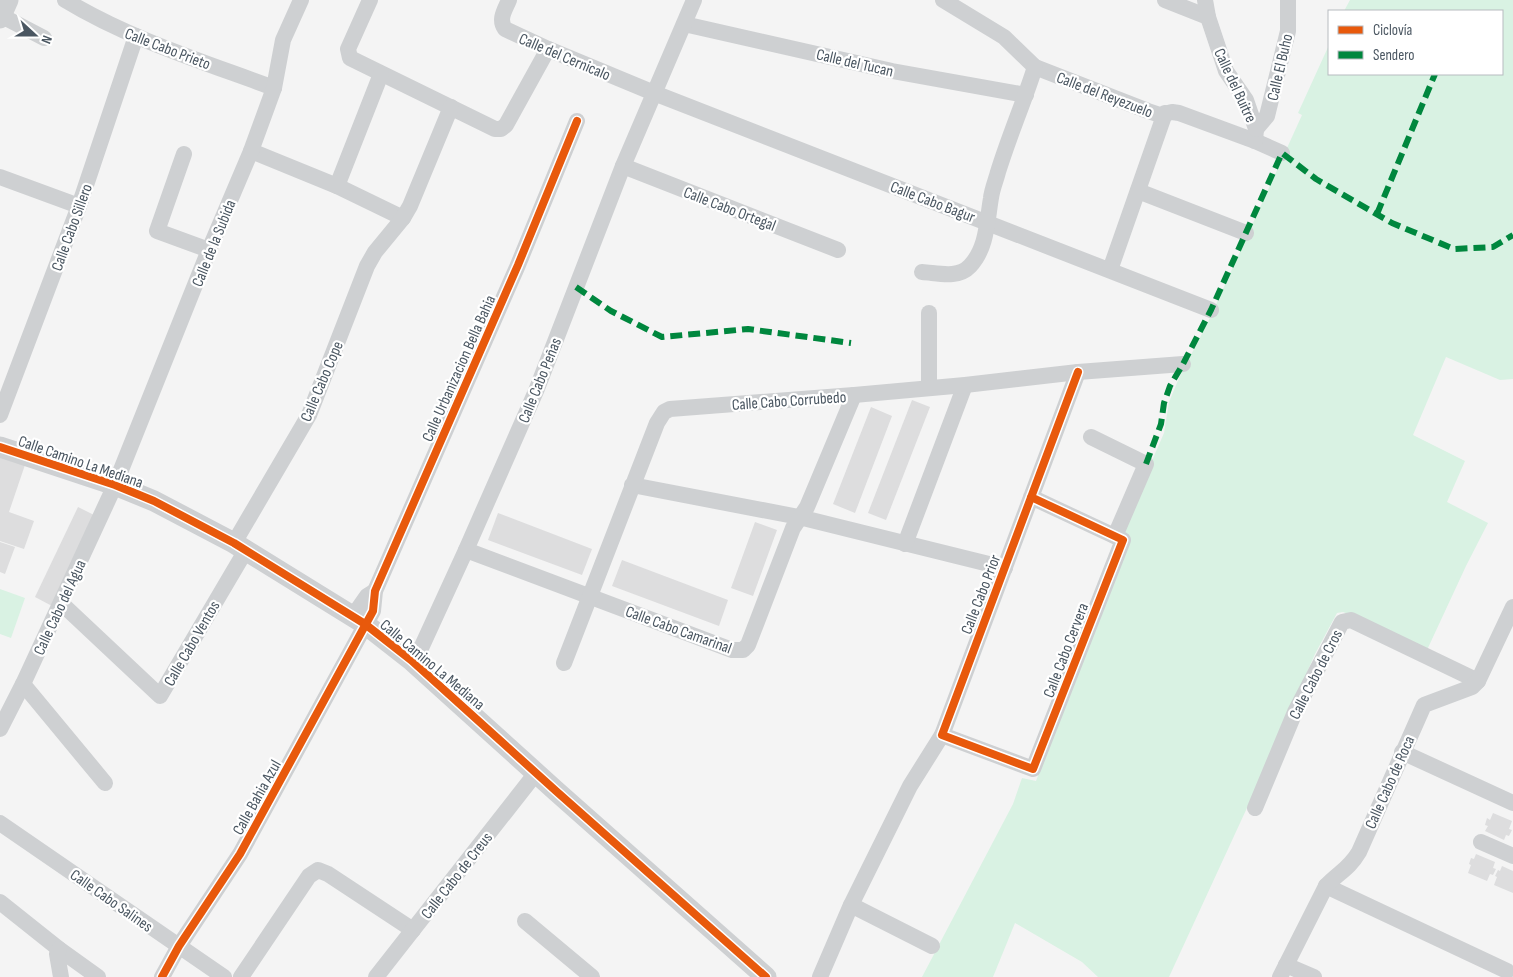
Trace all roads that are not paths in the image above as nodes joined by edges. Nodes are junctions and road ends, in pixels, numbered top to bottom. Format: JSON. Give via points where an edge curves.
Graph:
{"nodes":[{"id":1,"x":65,"y":0,"type":"edge"},
{"id":2,"x":301,"y":0,"type":"edge"},
{"id":3,"x":370,"y":0,"type":"edge"},
{"id":4,"x":509,"y":0,"type":"edge"},
{"id":5,"x":694,"y":0,"type":"edge"},
{"id":6,"x":943,"y":0,"type":"edge"},
{"id":7,"x":1165,"y":0,"type":"edge"},
{"id":8,"x":1205,"y":0,"type":"edge"},
{"id":9,"x":1288,"y":0,"type":"edge"},
{"id":10,"x":3,"y":10,"type":"edge"},
{"id":11,"x":1208,"y":17,"type":"junction"},
{"id":12,"x":684,"y":24,"type":"junction"},
{"id":13,"x":136,"y":36,"type":"junction"},
{"id":14,"x":44,"y":38,"type":"dead end"},
{"id":15,"x":548,"y":49,"type":"junction"},
{"id":16,"x":1034,"y":67,"type":"junction"},
{"id":17,"x":381,"y":74,"type":"junction"},
{"id":18,"x":274,"y":88,"type":"junction"},
{"id":19,"x":654,"y":94,"type":"junction"},
{"id":20,"x":1026,"y":95,"type":"junction"},
{"id":21,"x":451,"y":108,"type":"junction"},
{"id":22,"x":1165,"y":114,"type":"junction"},
{"id":23,"x":577,"y":121,"type":"dead end"},
{"id":24,"x":1256,"y":135,"type":"junction"},
{"id":25,"x":251,"y":151,"type":"junction"},
{"id":26,"x":1282,"y":153,"type":"dead end"},
{"id":27,"x":184,"y":154,"type":"dead end"},
{"id":28,"x":623,"y":166,"type":"junction"},
{"id":29,"x":0,"y":177,"type":"edge"},
{"id":30,"x":337,"y":186,"type":"junction"},
{"id":31,"x":1138,"y":191,"type":"junction"},
{"id":32,"x":79,"y":206,"type":"junction"},
{"id":33,"x":403,"y":218,"type":"junction"},
{"id":34,"x":988,"y":222,"type":"junction"},
{"id":35,"x":1246,"y":233,"type":"dead end"},
{"id":36,"x":209,"y":250,"type":"junction"},
{"id":37,"x":838,"y":250,"type":"dead end"},
{"id":38,"x":1110,"y":270,"type":"junction"},
{"id":39,"x":922,"y":272,"type":"dead end"},
{"id":40,"x":1211,"y":310,"type":"dead end"},
{"id":41,"x":929,"y":313,"type":"dead end"},
{"id":42,"x":1183,"y":364,"type":"dead end"},
{"id":43,"x":1078,"y":372,"type":"junction"},
{"id":44,"x":965,"y":385,"type":"junction"},
{"id":45,"x":929,"y":388,"type":"junction"},
{"id":46,"x":854,"y":395,"type":"junction"},
{"id":47,"x":0,"y":415,"type":"edge"},
{"id":48,"x":1091,"y":437,"type":"dead end"},
{"id":49,"x":0,"y":447,"type":"edge"},
{"id":50,"x":115,"y":485,"type":"junction"},
{"id":51,"x":632,"y":485,"type":"junction"},
{"id":52,"x":1031,"y":497,"type":"junction"},
{"id":53,"x":799,"y":517,"type":"junction"},
{"id":54,"x":1119,"y":538,"type":"junction"},
{"id":55,"x":905,"y":544,"type":"junction"},
{"id":56,"x":240,"y":547,"type":"junction"},
{"id":57,"x":466,"y":550,"type":"junction"},
{"id":58,"x":1004,"y":568,"type":"junction"},
{"id":59,"x":589,"y":596,"type":"junction"},
{"id":60,"x":61,"y":603,"type":"junction"},
{"id":61,"x":1513,"y":607,"type":"edge"},
{"id":62,"x":359,"y":621,"type":"junction"},
{"id":63,"x":411,"y":660,"type":"junction"},
{"id":64,"x":564,"y":663,"type":"dead end"},
{"id":65,"x":1478,"y":681,"type":"junction"},
{"id":66,"x":23,"y":684,"type":"junction"},
{"id":67,"x":1,"y":723,"type":"edge"},
{"id":68,"x":942,"y":735,"type":"junction"},
{"id":69,"x":1402,"y":752,"type":"junction"},
{"id":70,"x":536,"y":773,"type":"junction"},
{"id":71,"x":105,"y":783,"type":"dead end"},
{"id":72,"x":1513,"y":804,"type":"edge"},
{"id":73,"x":1255,"y":808,"type":"dead end"},
{"id":74,"x":0,"y":823,"type":"edge"},
{"id":75,"x":1481,"y":842,"type":"dead end"},
{"id":76,"x":1513,"y":856,"type":"edge"},
{"id":77,"x":1326,"y":886,"type":"junction"},
{"id":78,"x":0,"y":902,"type":"edge"},
{"id":79,"x":851,"y":906,"type":"junction"},
{"id":80,"x":526,"y":921,"type":"dead end"},
{"id":81,"x":413,"y":930,"type":"junction"},
{"id":82,"x":179,"y":946,"type":"junction"},
{"id":83,"x":932,"y":946,"type":"dead end"},
{"id":84,"x":59,"y":949,"type":"junction"},
{"id":85,"x":1508,"y":969,"type":"edge"},
{"id":86,"x":1283,"y":971,"type":"edge"},
{"id":87,"x":61,"y":977,"type":"edge"},
{"id":88,"x":98,"y":977,"type":"edge"},
{"id":89,"x":162,"y":977,"type":"edge"},
{"id":90,"x":224,"y":977,"type":"edge"},
{"id":91,"x":241,"y":977,"type":"edge"},
{"id":92,"x":376,"y":977,"type":"edge"},
{"id":93,"x":592,"y":977,"type":"edge"},
{"id":94,"x":766,"y":977,"type":"edge"},
{"id":95,"x":820,"y":977,"type":"edge"},
{"id":96,"x":1314,"y":977,"type":"edge"}],
"edges":[{"from":1,"to":13,"type":"street","name":"Calle Cabo Prieto","via":[[89,15]]},
{"from":2,"to":18,"type":"street","name":"Calle de la Subida","via":[[283,40]]},
{"from":3,"to":17,"type":"street","via":[[348,52],[352,60]]},
{"from":4,"to":15,"type":"street","name":"Calle del Cernicalo","via":[[502,18],[505,29]]},
{"from":5,"to":12,"type":"street","name":"Calle Cabo Peñas"},
{"from":6,"to":16,"type":"street","name":"Calle del Reyezuelo","via":[[1004,37]]},
{"from":7,"to":11,"type":"street"},
{"from":8,"to":11,"type":"street","name":"Calle del Buitre"},
{"from":9,"to":24,"type":"street","name":"Calle El Buho","via":[[1288,32],[1267,116]]},
{"from":10,"to":14,"type":"street"},
{"from":11,"to":24,"type":"street","name":"Calle del Buitre","via":[[1226,71],[1246,100]]},
{"from":12,"to":19,"type":"street","name":"Calle Cabo Peñas"},
{"from":12,"to":20,"type":"street","name":"Calle del Tucan","via":[[892,71]]},
{"from":13,"to":18,"type":"street","name":"Calle Cabo Prieto"},
{"from":13,"to":32,"type":"street","name":"Calle Cabo Sillero"},
{"from":15,"to":19,"type":"street","name":"Calle del Cernicalo"},
{"from":15,"to":21,"type":"street","via":[[510,119],[501,129]]},
{"from":16,"to":20,"type":"street"},
{"from":16,"to":22,"type":"street","name":"Calle del Reyezuelo","via":[[1148,111]]},
{"from":17,"to":21,"type":"street"},
{"from":17,"to":30,"type":"street"},
{"from":18,"to":25,"type":"street","name":"Calle de la Subida"},
{"from":19,"to":28,"type":"street","name":"Calle Cabo Peñas"},
{"from":19,"to":34,"type":"street","name":"Calle Cabo Bagur"},
{"from":20,"to":34,"type":"street","via":[[991,196]]},
{"from":21,"to":33,"type":"street","name":"Calle Cabo Cope"},
{"from":22,"to":24,"type":"street","name":"Calle del Reyezuelo","via":[[1179,112]]},
{"from":22,"to":31,"type":"street"},
{"from":23,"to":62,"type":"street","name":"Calle Urbanizacion Bella Bahia","via":[[518,265],[375,591],[373,611]]},
{"from":24,"to":26,"type":"street","name":"Calle del Reyezuelo"},
{"from":25,"to":30,"type":"street"},
{"from":25,"to":36,"type":"street","name":"Calle de la Subida"},
{"from":27,"to":36,"type":"street","via":[[157,231]]},
{"from":28,"to":37,"type":"street","name":"Calle Cabo Ortegal"},
{"from":28,"to":57,"type":"street","name":"Calle Cabo Peñas","via":[[536,391]]},
{"from":29,"to":32,"type":"street"},
{"from":30,"to":33,"type":"street"},
{"from":31,"to":35,"type":"street"},
{"from":31,"to":38,"type":"street"},
{"from":32,"to":47,"type":"street","name":"Calle Cabo Sillero"},
{"from":33,"to":56,"type":"street","name":"Calle Cabo Cope","via":[[367,266],[309,415]]},
{"from":34,"to":38,"type":"street","name":"Calle Cabo Bagur"},
{"from":34,"to":39,"type":"street","via":[[978,256],[969,268],[955,274]]},
{"from":36,"to":50,"type":"street","name":"Calle de la Subida"},
{"from":38,"to":40,"type":"street","name":"Calle Cabo Bagur"},
{"from":41,"to":45,"type":"street"},
{"from":42,"to":43,"type":"street","name":"Calle Cabo Corrubedo"},
{"from":43,"to":44,"type":"street","name":"Calle Cabo Corrubedo"},
{"from":43,"to":52,"type":"street","name":"Calle Cabo Prior"},
{"from":44,"to":45,"type":"street","name":"Calle Cabo Corrubedo"},
{"from":44,"to":55,"type":"street"},
{"from":45,"to":46,"type":"street","name":"Calle Cabo Corrubedo"},
{"from":46,"to":51,"type":"street","name":"Calle Cabo Corrubedo","via":[[670,409],[657,423]]},
{"from":46,"to":53,"type":"street","name":"Calle Cabo Camarinal","via":[[807,507]]},
{"from":48,"to":54,"type":"street","name":"Calle Cabo Cervera","via":[[1146,464]]},
{"from":49,"to":50,"type":"street","name":"Calle Camino La Mediana"},
{"from":50,"to":56,"type":"street","name":"Calle Camino La Mediana","via":[[162,505]]},
{"from":50,"to":60,"type":"street","name":"Calle Cabo del Agua"},
{"from":51,"to":53,"type":"street","name":"Calle Cabo Prior"},
{"from":51,"to":59,"type":"street","name":"Calle Cabo Corrubedo"},
{"from":52,"to":54,"type":"street"},
{"from":52,"to":58,"type":"street","name":"Calle Cabo Prior"},
{"from":53,"to":55,"type":"street","name":"Calle Cabo Prior"},
{"from":53,"to":59,"type":"street","name":"Calle Cabo Camarinal","via":[[748,645],[743,650],[732,650]]},
{"from":54,"to":68,"type":"street","name":"Calle Cabo Cervera","via":[[1033,770]]},
{"from":55,"to":58,"type":"street","name":"Calle Cabo Prior"},
{"from":56,"to":60,"type":"street","name":"Calle Cabo Ventos","via":[[160,696]]},
{"from":56,"to":62,"type":"street","name":"Calle Camino La Mediana"},
{"from":57,"to":59,"type":"street","name":"Calle Cabo Camarinal"},
{"from":57,"to":63,"type":"street","name":"Calle Cabo Peñas","via":[[422,646]]},
{"from":58,"to":68,"type":"street","name":"Calle Cabo Prior"},
{"from":59,"to":64,"type":"street","name":"Calle Cabo Corrubedo"},
{"from":60,"to":66,"type":"street","name":"Calle Cabo del Agua"},
{"from":61,"to":65,"type":"street"},
{"from":62,"to":63,"type":"street","name":"Calle Camino La Mediana"},
{"from":62,"to":82,"type":"street","name":"Calle Bahia Azul","via":[[240,854]]},
{"from":63,"to":70,"type":"street","name":"Calle Camino La Mediana"},
{"from":65,"to":69,"type":"street","name":"Calle Cabo de Roca","via":[[1472,687],[1424,705]]},
{"from":65,"to":73,"type":"street","name":"Calle Cabo de Cros","via":[[1351,620],[1342,622],[1294,712]]},
{"from":66,"to":67,"type":"street","name":"Calle Cabo del Agua"},
{"from":66,"to":71,"type":"street"},
{"from":68,"to":79,"type":"street","name":"Calle Cabo Prior","via":[[910,786]]},
{"from":69,"to":72,"type":"street"},
{"from":69,"to":77,"type":"street","name":"Calle Cabo de Roca","via":[[1356,857]]},
{"from":70,"to":81,"type":"street","name":"Calle Cabo de Creus"},
{"from":70,"to":94,"type":"street","name":"Calle Camino La Mediana"},
{"from":74,"to":82,"type":"street","name":"Calle Cabo Salines"},
{"from":75,"to":76,"type":"street"},
{"from":77,"to":85,"type":"street"},
{"from":77,"to":86,"type":"street","name":"Calle Cabo de Roca"},
{"from":78,"to":84,"type":"street"},
{"from":79,"to":83,"type":"street"},
{"from":79,"to":95,"type":"street","name":"Calle Cabo Prior"},
{"from":80,"to":93,"type":"street"},
{"from":81,"to":91,"type":"street","via":[[318,870],[309,876]]},
{"from":81,"to":92,"type":"street","name":"Calle Cabo de Creus"},
{"from":82,"to":89,"type":"street","name":"Calle Bahia Azul"},
{"from":82,"to":90,"type":"street","name":"Calle Cabo Salines"},
{"from":84,"to":87,"type":"street"},
{"from":84,"to":88,"type":"street"},
{"from":86,"to":96,"type":"street"}]}
